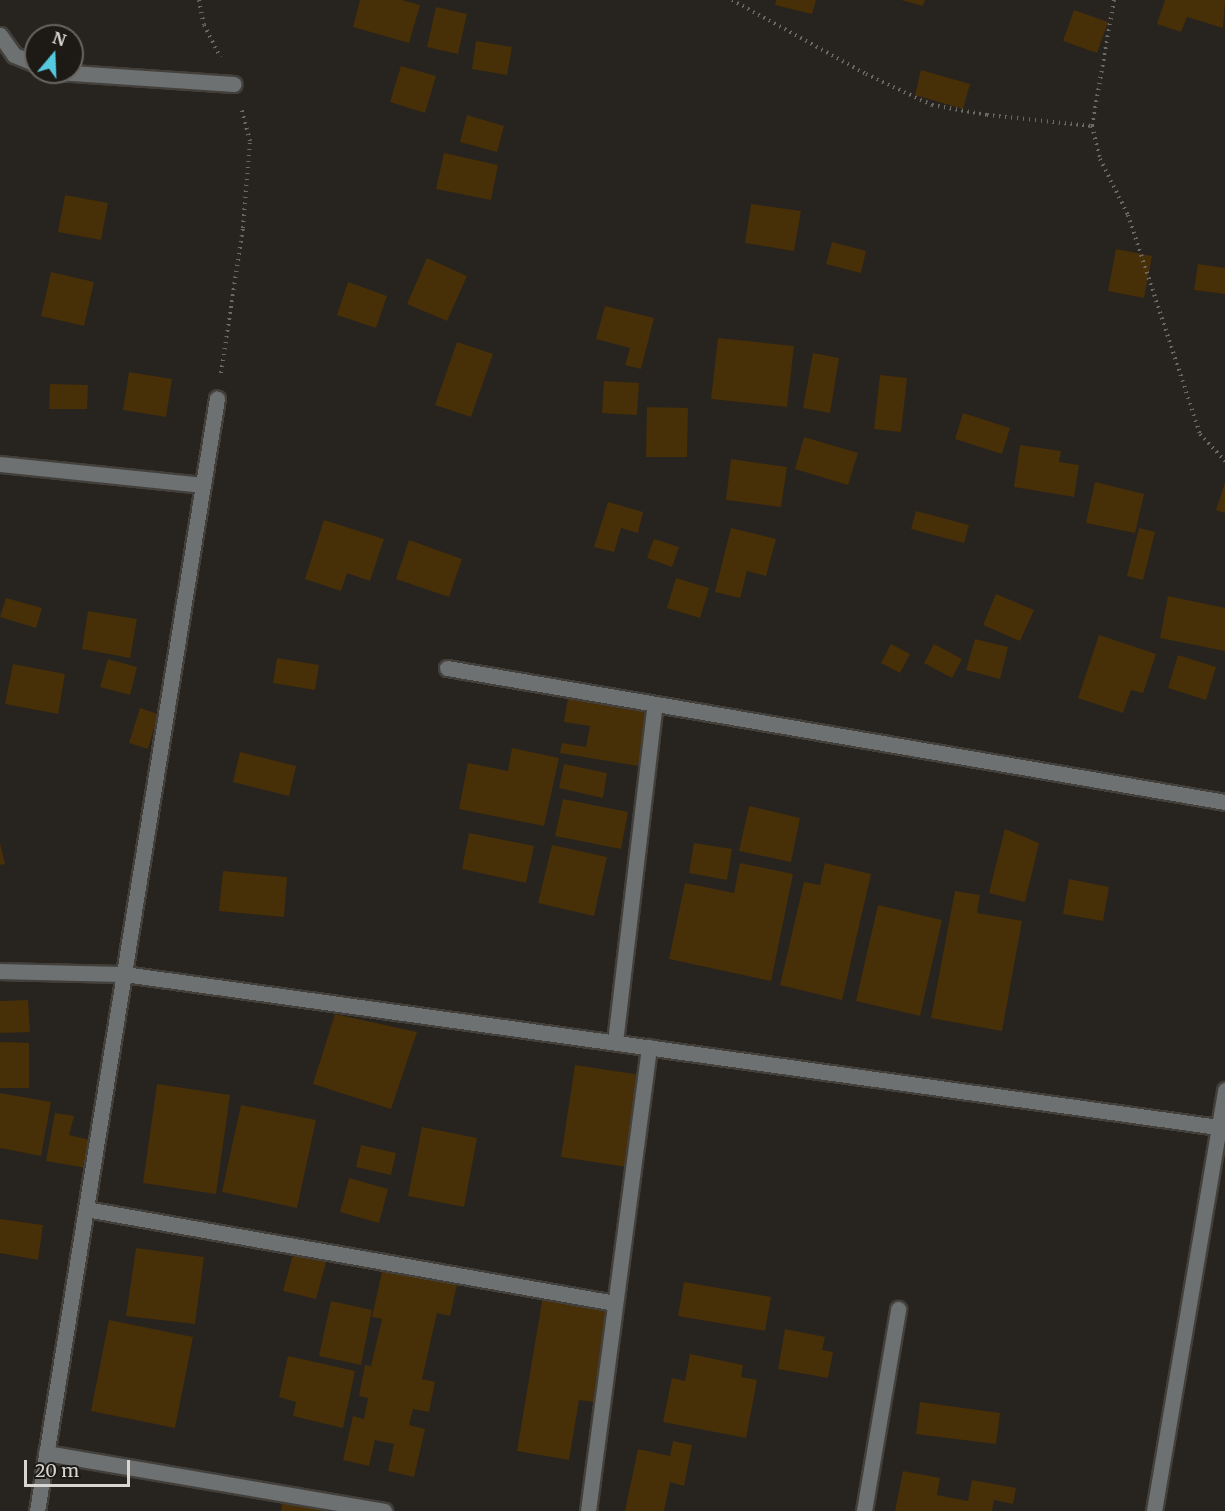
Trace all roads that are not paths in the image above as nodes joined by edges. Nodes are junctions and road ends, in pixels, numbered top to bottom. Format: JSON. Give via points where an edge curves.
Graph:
{"nodes":[{"id":1,"x":0,"y":34,"type":"edge"},
{"id":2,"x":24,"y":59,"type":"edge"},
{"id":3,"x":84,"y":74,"type":"edge"},
{"id":4,"x":234,"y":84,"type":"road end"},
{"id":5,"x":217,"y":398,"type":"road end"},
{"id":6,"x":0,"y":464,"type":"edge"},
{"id":7,"x":203,"y":485,"type":"junction"},
{"id":8,"x":447,"y":669,"type":"dead end"},
{"id":9,"x":655,"y":704,"type":"junction"},
{"id":10,"x":1225,"y":802,"type":"edge"},
{"id":11,"x":0,"y":971,"type":"edge"},
{"id":12,"x":124,"y":974,"type":"junction"},
{"id":13,"x":615,"y":1042,"type":"junction"},
{"id":14,"x":649,"y":1047,"type":"junction"},
{"id":15,"x":1225,"y":1090,"type":"edge"},
{"id":16,"x":1222,"y":1127,"type":"edge"},
{"id":17,"x":86,"y":1209,"type":"junction"},
{"id":18,"x":615,"y":1303,"type":"junction"},
{"id":19,"x":898,"y":1309,"type":"dead end"},
{"id":20,"x":46,"y":1453,"type":"junction"},
{"id":21,"x":374,"y":1510,"type":"edge"},
{"id":22,"x":37,"y":1511,"type":"edge"},
{"id":23,"x":588,"y":1511,"type":"edge"},
{"id":24,"x":864,"y":1511,"type":"edge"},
{"id":25,"x":1154,"y":1511,"type":"edge"}],
"edges":[{"from":1,"to":2,"type":"street","via":[[14,55]]},
{"from":3,"to":4,"type":"street"},
{"from":5,"to":7,"type":"street"},
{"from":6,"to":7,"type":"street"},
{"from":7,"to":12,"type":"street"},
{"from":8,"to":9,"type":"street"},
{"from":9,"to":10,"type":"street"},
{"from":9,"to":13,"type":"street"},
{"from":11,"to":12,"type":"street"},
{"from":12,"to":13,"type":"street"},
{"from":12,"to":17,"type":"street"},
{"from":13,"to":14,"type":"street"},
{"from":14,"to":16,"type":"street"},
{"from":14,"to":18,"type":"street"},
{"from":15,"to":16,"type":"street"},
{"from":16,"to":25,"type":"street"},
{"from":17,"to":18,"type":"street"},
{"from":17,"to":20,"type":"street"},
{"from":18,"to":23,"type":"street"},
{"from":19,"to":24,"type":"street"},
{"from":20,"to":21,"type":"street"},
{"from":20,"to":22,"type":"street"}]}
